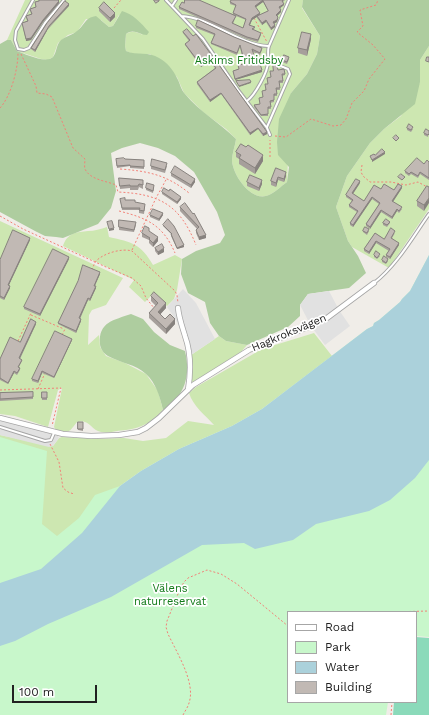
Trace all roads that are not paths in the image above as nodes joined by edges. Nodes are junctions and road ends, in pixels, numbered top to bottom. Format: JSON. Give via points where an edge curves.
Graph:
{"nodes":[{"id":1,"x":33,"y":0,"type":"edge"},
{"id":2,"x":64,"y":0,"type":"edge"},
{"id":3,"x":166,"y":0,"type":"edge"},
{"id":4,"x":176,"y":0,"type":"edge"},
{"id":5,"x":289,"y":0,"type":"edge"},
{"id":6,"x":172,"y":6,"type":"junction"},
{"id":7,"x":181,"y":16,"type":"junction"},
{"id":8,"x":268,"y":46,"type":"junction"},
{"id":9,"x":268,"y":61,"type":"junction"},
{"id":10,"x":247,"y":102,"type":"junction"},
{"id":11,"x":267,"y":128,"type":"junction"},
{"id":12,"x":270,"y":135,"type":"road end"},
{"id":13,"x":429,"y":214,"type":"edge"},
{"id":14,"x":374,"y":282,"type":"joint"},
{"id":15,"x":178,"y":308,"type":"road end"},
{"id":16,"x":188,"y":390,"type":"junction"},
{"id":17,"x":0,"y":418,"type":"edge"},
{"id":18,"x":0,"y":427,"type":"edge"},
{"id":19,"x":53,"y":432,"type":"junction"}],
"edges":[{"from":1,"to":2,"type":"lane","via":[[16,31],[18,49],[29,48]]},
{"from":3,"to":6,"type":"lane"},
{"from":4,"to":6,"type":"lane"},
{"from":5,"to":8,"type":"lane"},
{"from":6,"to":7,"type":"lane"},
{"from":7,"to":8,"type":"lane","via":[[196,19],[256,44]]},
{"from":7,"to":10,"type":"lane","via":[[208,46]]},
{"from":8,"to":9,"type":"lane"},
{"from":9,"to":10,"type":"lane","via":[[268,66]]},
{"from":9,"to":11,"type":"lane","via":[[288,69],[290,74]]},
{"from":10,"to":11,"type":"lane"},
{"from":11,"to":12,"type":"lane"},
{"from":13,"to":14,"type":"lane","name":"Hagkroksvägen","via":[[393,265]]},
{"from":14,"to":16,"type":"street","name":"Hagkroksvägen","via":[[327,318],[249,350]]},
{"from":15,"to":16,"type":"street","via":[[190,359]]},
{"from":16,"to":19,"type":"street","name":"Hagkroksvägen","via":[[159,418],[138,432],[91,436]]},
{"from":17,"to":19,"type":"street","name":"Hagkroksvägen"},
{"from":18,"to":19,"type":"lane","via":[[45,441],[48,441]]}]}
